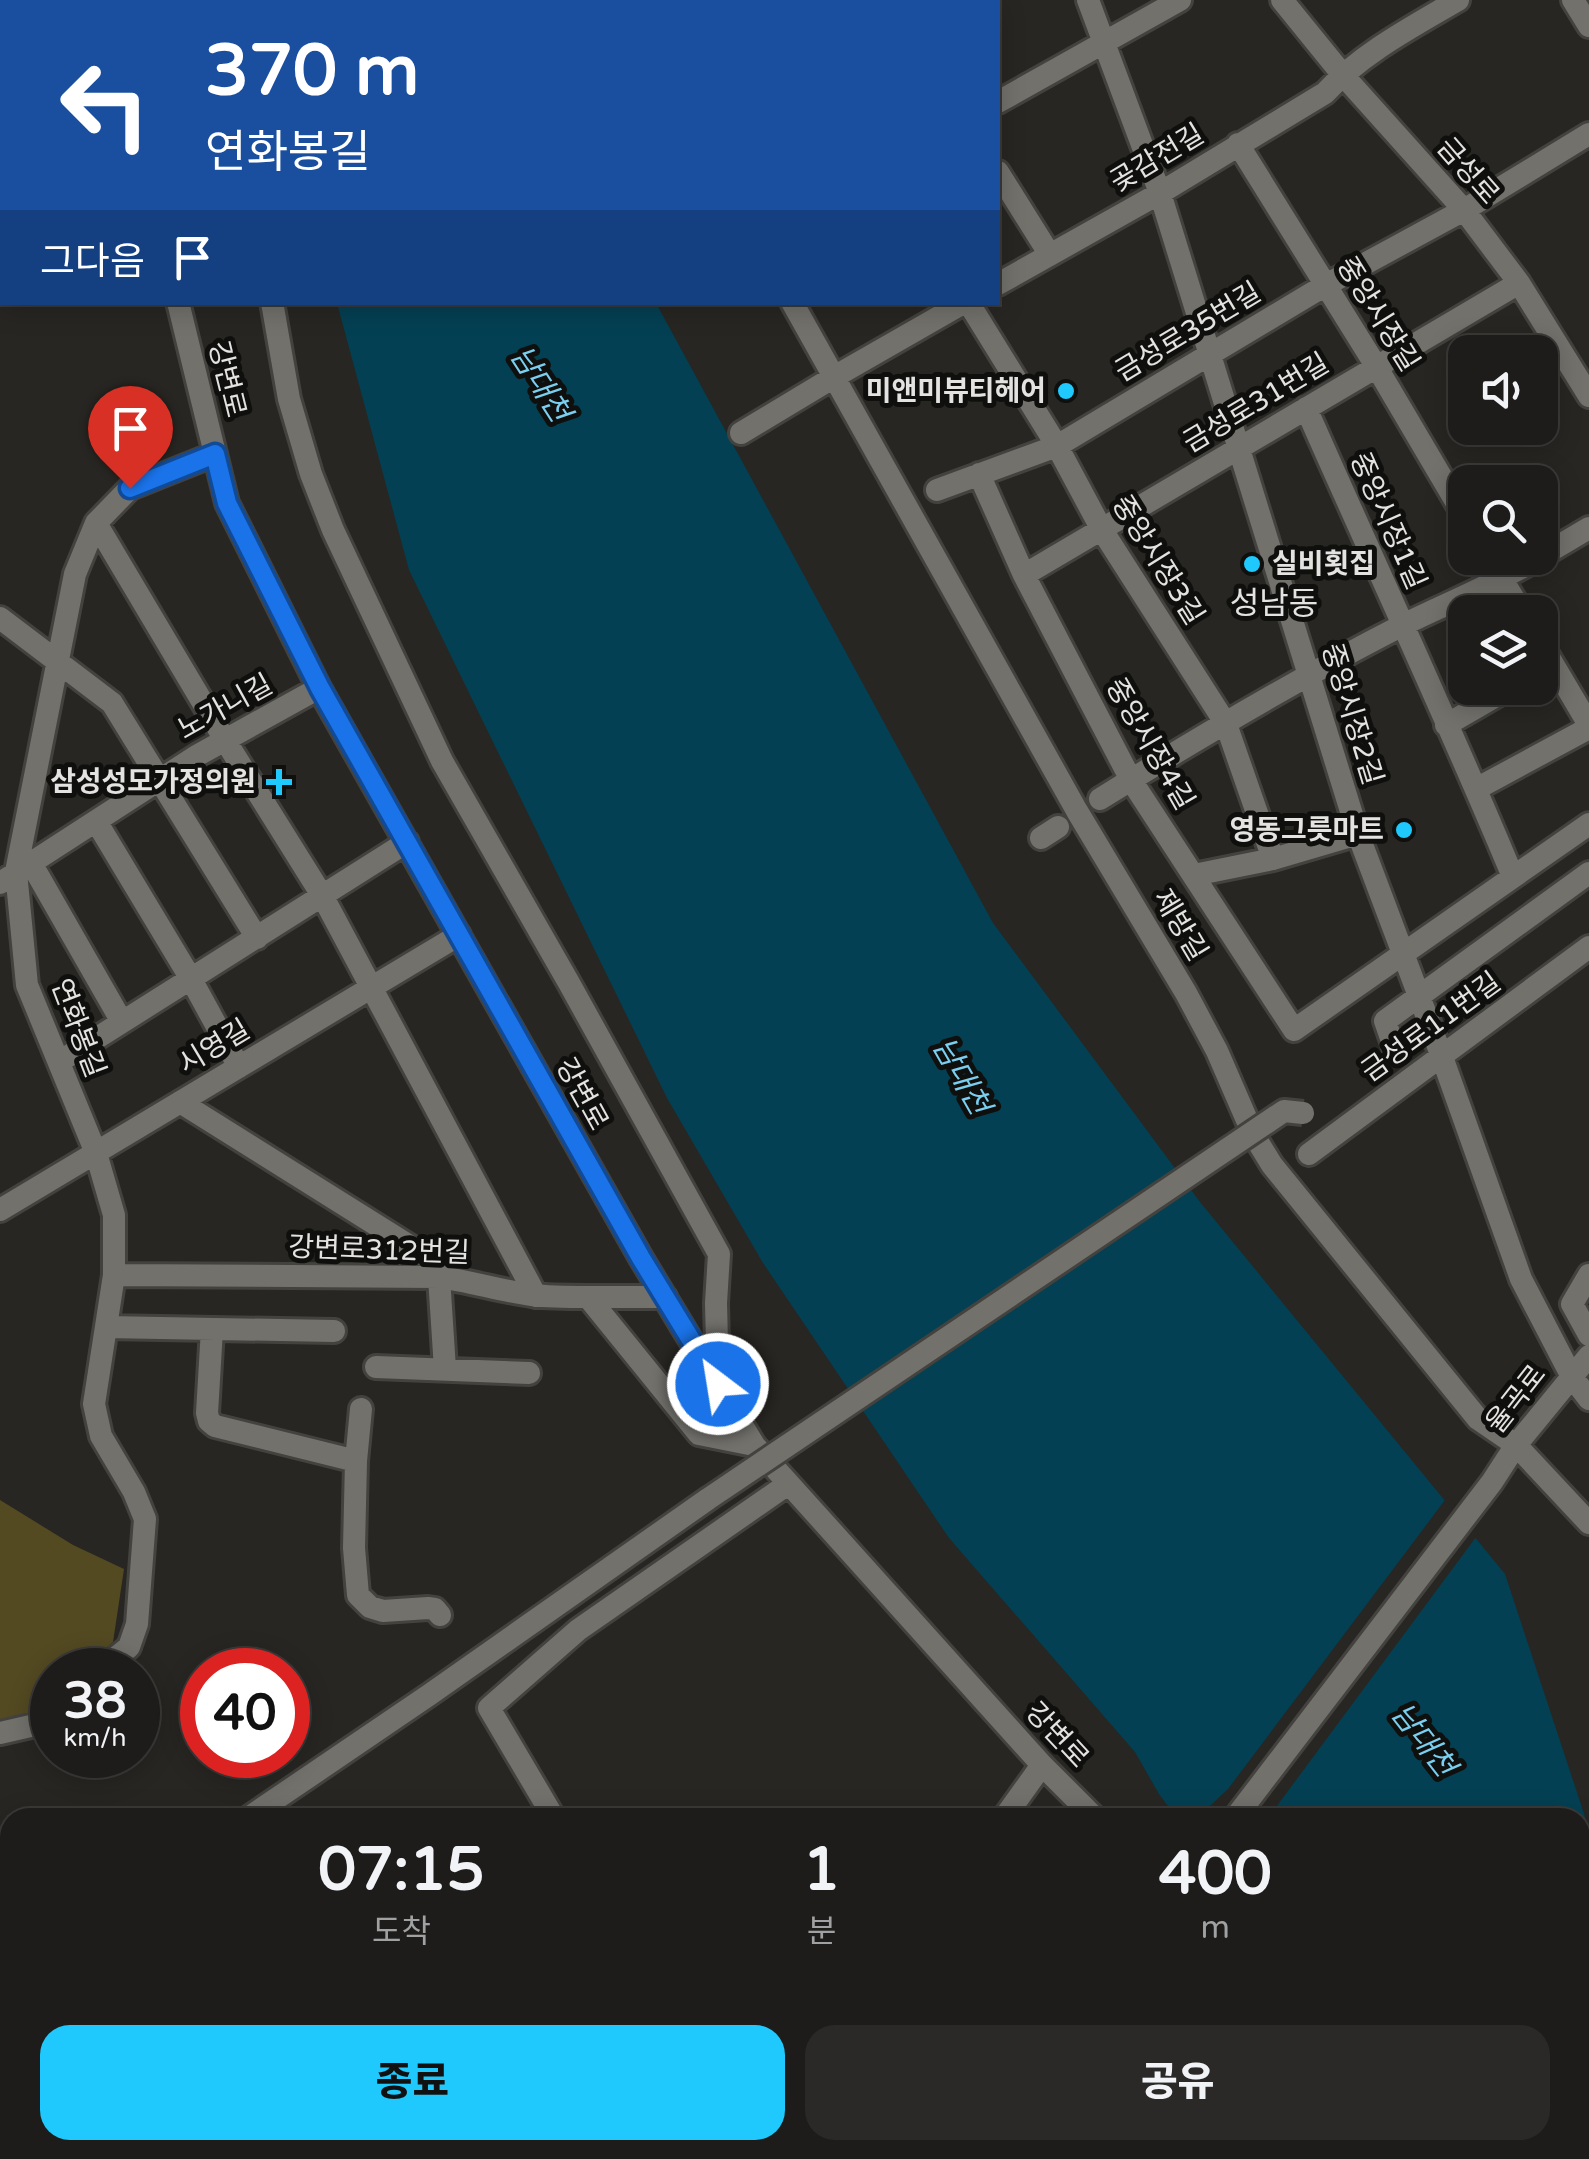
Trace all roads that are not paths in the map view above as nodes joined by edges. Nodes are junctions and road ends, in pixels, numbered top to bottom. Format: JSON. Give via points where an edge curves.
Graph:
{"nodes":[{"id":1,"x":1088,"y":0,"type":"edge"},
{"id":2,"x":1180,"y":0,"type":"edge"},
{"id":3,"x":1282,"y":0,"type":"edge"},
{"id":4,"x":1458,"y":0,"type":"edge"},
{"id":5,"x":1572,"y":0,"type":"edge"},
{"id":6,"x":1589,"y":26,"type":"edge"},
{"id":7,"x":1104,"y":42,"type":"junction"},
{"id":8,"x":1342,"y":74,"type":"junction"},
{"id":9,"x":1000,"y":101,"type":"edge"},
{"id":10,"x":1589,"y":134,"type":"edge"},
{"id":11,"x":1238,"y":144,"type":"junction"},
{"id":12,"x":1000,"y":175,"type":"edge"},
{"id":13,"x":1160,"y":194,"type":"junction"},
{"id":14,"x":1464,"y":210,"type":"junction"},
{"id":15,"x":1050,"y":255,"type":"junction"},
{"id":16,"x":1000,"y":283,"type":"edge"},
{"id":17,"x":1518,"y":284,"type":"junction"},
{"id":18,"x":1324,"y":286,"type":"junction"},
{"id":19,"x":179,"y":305,"type":"edge"},
{"id":20,"x":273,"y":305,"type":"edge"},
{"id":21,"x":794,"y":305,"type":"edge"},
{"id":22,"x":962,"y":305,"type":"edge"},
{"id":23,"x":969,"y":305,"type":"edge"},
{"id":24,"x":1208,"y":354,"type":"junction"},
{"id":25,"x":1376,"y":366,"type":"junction"},
{"id":26,"x":834,"y":377,"type":"junction"},
{"id":27,"x":1589,"y":396,"type":"edge"},
{"id":28,"x":1306,"y":408,"type":"junction"},
{"id":29,"x":742,"y":433,"type":"dead end"},
{"id":30,"x":1057,"y":446,"type":"junction"},
{"id":31,"x":1240,"y":447,"type":"junction"},
{"id":32,"x":215,"y":454,"type":"junction"},
{"id":33,"x":979,"y":474,"type":"junction"},
{"id":34,"x":1448,"y":488,"type":"edge"},
{"id":35,"x":937,"y":490,"type":"dead end"},
{"id":36,"x":96,"y":524,"type":"junction"},
{"id":37,"x":1589,"y":528,"type":"edge"},
{"id":38,"x":1102,"y":530,"type":"junction"},
{"id":39,"x":1558,"y":546,"type":"edge"},
{"id":40,"x":1024,"y":575,"type":"junction"},
{"id":41,"x":1499,"y":575,"type":"edge"},
{"id":42,"x":1510,"y":575,"type":"edge"},
{"id":43,"x":1502,"y":580,"type":"junction"},
{"id":44,"x":1511,"y":595,"type":"edge"},
{"id":45,"x":0,"y":618,"type":"edge"},
{"id":46,"x":1402,"y":626,"type":"junction"},
{"id":47,"x":58,"y":660,"type":"junction"},
{"id":48,"x":1309,"y":676,"type":"junction"},
{"id":49,"x":1558,"y":684,"type":"edge"},
{"id":50,"x":320,"y":688,"type":"junction"},
{"id":51,"x":1481,"y":705,"type":"edge"},
{"id":52,"x":1226,"y":724,"type":"junction"},
{"id":53,"x":1446,"y":725,"type":"junction"},
{"id":54,"x":1589,"y":727,"type":"edge"},
{"id":55,"x":225,"y":740,"type":"junction"},
{"id":56,"x":160,"y":779,"type":"junction"},
{"id":57,"x":1132,"y":780,"type":"junction"},
{"id":58,"x":1476,"y":788,"type":"junction"},
{"id":59,"x":1100,"y":799,"type":"dead end"},
{"id":60,"x":96,"y":821,"type":"junction"},
{"id":61,"x":1589,"y":824,"type":"edge"},
{"id":62,"x":1358,"y":834,"type":"junction"},
{"id":63,"x":407,"y":842,"type":"junction"},
{"id":64,"x":1273,"y":859,"type":"junction"},
{"id":65,"x":16,"y":873,"type":"edge"},
{"id":66,"x":1589,"y":873,"type":"edge"},
{"id":67,"x":1194,"y":876,"type":"junction"},
{"id":68,"x":1513,"y":877,"type":"junction"},
{"id":69,"x":322,"y":897,"type":"junction"},
{"id":70,"x":459,"y":935,"type":"junction"},
{"id":71,"x":257,"y":938,"type":"junction"},
{"id":72,"x":1589,"y":947,"type":"edge"},
{"id":73,"x":1402,"y":954,"type":"junction"},
{"id":74,"x":191,"y":979,"type":"junction"},
{"id":75,"x":371,"y":988,"type":"junction"},
{"id":76,"x":1419,"y":996,"type":"junction"},
{"id":77,"x":122,"y":1022,"type":"junction"},
{"id":78,"x":1394,"y":1047,"type":"dead end"},
{"id":79,"x":1442,"y":1056,"type":"junction"},
{"id":80,"x":58,"y":1062,"type":"junction"},
{"id":81,"x":239,"y":1066,"type":"junction"},
{"id":82,"x":180,"y":1102,"type":"junction"},
{"id":83,"x":1303,"y":1112,"type":"dead end"},
{"id":84,"x":96,"y":1153,"type":"junction"},
{"id":85,"x":1309,"y":1154,"type":"dead end"},
{"id":86,"x":0,"y":1210,"type":"edge"},
{"id":87,"x":114,"y":1275,"type":"junction"},
{"id":88,"x":1589,"y":1275,"type":"edge"},
{"id":89,"x":439,"y":1277,"type":"junction"},
{"id":90,"x":536,"y":1296,"type":"junction"},
{"id":91,"x":588,"y":1297,"type":"junction"},
{"id":92,"x":665,"y":1297,"type":"junction"},
{"id":93,"x":106,"y":1327,"type":"junction"},
{"id":94,"x":212,"y":1329,"type":"junction"},
{"id":95,"x":334,"y":1331,"type":"dead end"},
{"id":96,"x":1589,"y":1336,"type":"edge"},
{"id":97,"x":1589,"y":1356,"type":"edge"},
{"id":98,"x":376,"y":1367,"type":"dead end"},
{"id":99,"x":445,"y":1369,"type":"junction"},
{"id":100,"x":529,"y":1373,"type":"dead end"},
{"id":101,"x":1572,"y":1377,"type":"junction"},
{"id":102,"x":718,"y":1384,"type":"junction"},
{"id":103,"x":1589,"y":1399,"type":"edge"},
{"id":104,"x":361,"y":1408,"type":"dead end"},
{"id":105,"x":1516,"y":1444,"type":"junction"},
{"id":106,"x":754,"y":1445,"type":"junction"},
{"id":107,"x":356,"y":1461,"type":"junction"},
{"id":108,"x":788,"y":1484,"type":"junction"},
{"id":109,"x":1589,"y":1523,"type":"edge"},
{"id":110,"x":440,"y":1614,"type":"dead end"},
{"id":111,"x":129,"y":1648,"type":"edge"},
{"id":112,"x":30,"y":1726,"type":"edge"},
{"id":113,"x":0,"y":1733,"type":"edge"},
{"id":114,"x":1042,"y":1765,"type":"junction"},
{"id":115,"x":263,"y":1808,"type":"edge"},
{"id":116,"x":548,"y":1808,"type":"edge"},
{"id":117,"x":1011,"y":1808,"type":"edge"},
{"id":118,"x":1085,"y":1808,"type":"edge"},
{"id":119,"x":1241,"y":1808,"type":"edge"}],
"edges":[{"from":1,"to":7,"type":"street","name":"중앙시장2길"},
{"from":2,"to":7,"type":"street"},
{"from":3,"to":8,"type":"street","name":"금성로"},
{"from":4,"to":8,"type":"street","name":"곶감전길"},
{"from":5,"to":6,"type":"street"},
{"from":7,"to":9,"type":"street"},
{"from":7,"to":13,"type":"street","name":"중앙시장2길"},
{"from":8,"to":11,"type":"street","name":"곶감전길","via":[[1325,92]]},
{"from":8,"to":14,"type":"street","name":"금성로"},
{"from":10,"to":14,"type":"street","name":"금성로35번길"},
{"from":11,"to":13,"type":"street","name":"곶감전길"},
{"from":11,"to":18,"type":"street","name":"중앙시장길"},
{"from":12,"to":15,"type":"street"},
{"from":13,"to":15,"type":"street","name":"곶감전길"},
{"from":13,"to":24,"type":"street","name":"중앙시장2길"},
{"from":14,"to":17,"type":"street","name":"금성로"},
{"from":14,"to":18,"type":"street","name":"금성로35번길"},
{"from":15,"to":16,"type":"street","name":"곶감전길"},
{"from":17,"to":25,"type":"street","name":"금성로31번길"},
{"from":17,"to":27,"type":"street","name":"금성로"},
{"from":18,"to":24,"type":"street","name":"금성로35번길"},
{"from":18,"to":25,"type":"street","name":"중앙시장길"},
{"from":19,"to":32,"type":"street","name":"강변로"},
{"from":20,"to":102,"type":"street","via":[[289,399],[333,530],[442,761],[719,1254]]},
{"from":21,"to":26,"type":"street","name":"제방길"},
{"from":22,"to":26,"type":"street"},
{"from":23,"to":30,"type":"street","name":"중앙시장3길"},
{"from":24,"to":30,"type":"street","name":"금성로35번길"},
{"from":24,"to":31,"type":"street","name":"중앙시장2길"},
{"from":25,"to":28,"type":"street","name":"금성로31번길"},
{"from":25,"to":34,"type":"street","name":"중앙시장길"},
{"from":26,"to":29,"type":"street"},
{"from":26,"to":105,"type":"street","name":"제방길","via":[[1186,993],[1272,1165],[1478,1420]]},
{"from":28,"to":31,"type":"street","name":"금성로31번길"},
{"from":28,"to":46,"type":"street","name":"중앙시장1길"},
{"from":30,"to":33,"type":"street","name":"금성로35번길"},
{"from":30,"to":38,"type":"street","name":"중앙시장3길"},
{"from":31,"to":38,"type":"street","name":"금성로31번길"},
{"from":31,"to":48,"type":"street","name":"중앙시장2길"},
{"from":32,"to":36,"type":"street","name":"연화봉길","via":[[130,488]]},
{"from":32,"to":50,"type":"street","name":"강변로","via":[[227,503]]},
{"from":33,"to":35,"type":"street","name":"금성로35번길"},
{"from":33,"to":40,"type":"street","name":"중앙시장4길"},
{"from":36,"to":47,"type":"street","name":"연화봉길","via":[[74,574]]},
{"from":36,"to":55,"type":"street"},
{"from":37,"to":39,"type":"street"},
{"from":38,"to":40,"type":"street","name":"금성로31번길"},
{"from":38,"to":52,"type":"street","name":"중앙시장3길"},
{"from":40,"to":57,"type":"street","name":"중앙시장4길"},
{"from":41,"to":43,"type":"street"},
{"from":42,"to":43,"type":"street"},
{"from":43,"to":44,"type":"street"},
{"from":43,"to":46,"type":"street"},
{"from":45,"to":47,"type":"street","name":"노가니길"},
{"from":46,"to":48,"type":"street"},
{"from":46,"to":53,"type":"street","name":"중앙시장1길"},
{"from":47,"to":56,"type":"street","name":"노가니길","via":[[112,703]]},
{"from":47,"to":65,"type":"street","name":"연화봉길"},
{"from":48,"to":52,"type":"street"},
{"from":48,"to":62,"type":"street","name":"중앙시장2길"},
{"from":49,"to":54,"type":"street"},
{"from":50,"to":55,"type":"street","name":"노가니길"},
{"from":50,"to":63,"type":"street","name":"강변로"},
{"from":51,"to":53,"type":"street"},
{"from":52,"to":57,"type":"street"},
{"from":52,"to":64,"type":"street","name":"중앙시장3길"},
{"from":53,"to":58,"type":"street","name":"중앙시장1길"},
{"from":54,"to":58,"type":"street"},
{"from":55,"to":56,"type":"street","name":"노가니길"},
{"from":55,"to":69,"type":"street"},
{"from":56,"to":60,"type":"street","name":"노가니길"},
{"from":56,"to":71,"type":"street"},
{"from":57,"to":59,"type":"street"},
{"from":57,"to":67,"type":"street","name":"중앙시장4길"},
{"from":58,"to":68,"type":"street","name":"중앙시장1길"},
{"from":60,"to":65,"type":"street","name":"노가니길"},
{"from":60,"to":74,"type":"street"},
{"from":61,"to":68,"type":"street"},
{"from":62,"to":64,"type":"street"},
{"from":62,"to":73,"type":"street","name":"중앙시장2길"},
{"from":63,"to":69,"type":"street"},
{"from":63,"to":70,"type":"street","name":"강변로"},
{"from":64,"to":67,"type":"street"},
{"from":65,"to":77,"type":"street"},
{"from":65,"to":80,"type":"street","name":"연화봉길","via":[[28,986]]},
{"from":66,"to":76,"type":"street"},
{"from":67,"to":73,"type":"street","name":"중앙시장4길","via":[[1294,1030]]},
{"from":68,"to":73,"type":"street"},
{"from":69,"to":71,"type":"street"},
{"from":69,"to":75,"type":"street"},
{"from":70,"to":75,"type":"street","name":"시영길"},
{"from":70,"to":92,"type":"street","name":"강변로"},
{"from":71,"to":74,"type":"street"},
{"from":72,"to":79,"type":"street","name":"금성로11번길"},
{"from":73,"to":76,"type":"street","name":"중앙시장2길"},
{"from":74,"to":77,"type":"street"},
{"from":74,"to":81,"type":"street"},
{"from":75,"to":81,"type":"street","name":"시영길"},
{"from":75,"to":90,"type":"street"},
{"from":76,"to":78,"type":"street","via":[[1385,1020]]},
{"from":76,"to":79,"type":"street","name":"중앙시장2길"},
{"from":77,"to":80,"type":"street"},
{"from":79,"to":85,"type":"street","name":"금성로11번길"},
{"from":79,"to":101,"type":"street","name":"중앙시장2길","via":[[1520,1279]]},
{"from":80,"to":84,"type":"street","name":"연화봉길"},
{"from":81,"to":82,"type":"street","name":"시영길"},
{"from":82,"to":84,"type":"street","name":"시영길"},
{"from":82,"to":89,"type":"street","via":[[423,1254]]},
{"from":83,"to":115,"type":"street","bridge":true,"via":[[1284,1111]]},
{"from":84,"to":86,"type":"street","name":"시영길"},
{"from":84,"to":87,"type":"street","name":"연화봉길","via":[[114,1215]]},
{"from":87,"to":89,"type":"street","name":"강변로312번길"},
{"from":87,"to":93,"type":"street","name":"연화봉길"},
{"from":88,"to":96,"type":"street","via":[[1572,1304]]},
{"from":89,"to":90,"type":"street","name":"강변로312번길"},
{"from":89,"to":99,"type":"street"},
{"from":90,"to":91,"type":"street","name":"강변로312번길"},
{"from":91,"to":92,"type":"street","name":"강변로312번길"},
{"from":91,"to":106,"type":"street","via":[[699,1434]]},
{"from":92,"to":102,"type":"street","name":"강변로"},
{"from":93,"to":94,"type":"street"},
{"from":93,"to":111,"type":"street","name":"연화봉길","via":[[96,1418],[146,1519]]},
{"from":94,"to":95,"type":"street"},
{"from":94,"to":107,"type":"street","via":[[209,1422]]},
{"from":97,"to":101,"type":"street","name":"율곡로"},
{"from":98,"to":99,"type":"street"},
{"from":99,"to":100,"type":"street"},
{"from":101,"to":103,"type":"street","name":"중앙시장2길"},
{"from":101,"to":105,"type":"street","name":"율곡로"},
{"from":102,"to":106,"type":"street","name":"강변로"},
{"from":104,"to":107,"type":"street"},
{"from":105,"to":109,"type":"street","name":"제방길"},
{"from":105,"to":119,"type":"street","name":"율곡로"},
{"from":106,"to":108,"type":"street","name":"강변로"},
{"from":107,"to":110,"type":"street","via":[[358,1595],[370,1607]]},
{"from":108,"to":114,"type":"street","name":"강변로"},
{"from":108,"to":116,"type":"street","via":[[578,1630],[489,1708]]},
{"from":112,"to":113,"type":"street"},
{"from":114,"to":117,"type":"street"},
{"from":114,"to":118,"type":"street","name":"강변로"}]}
